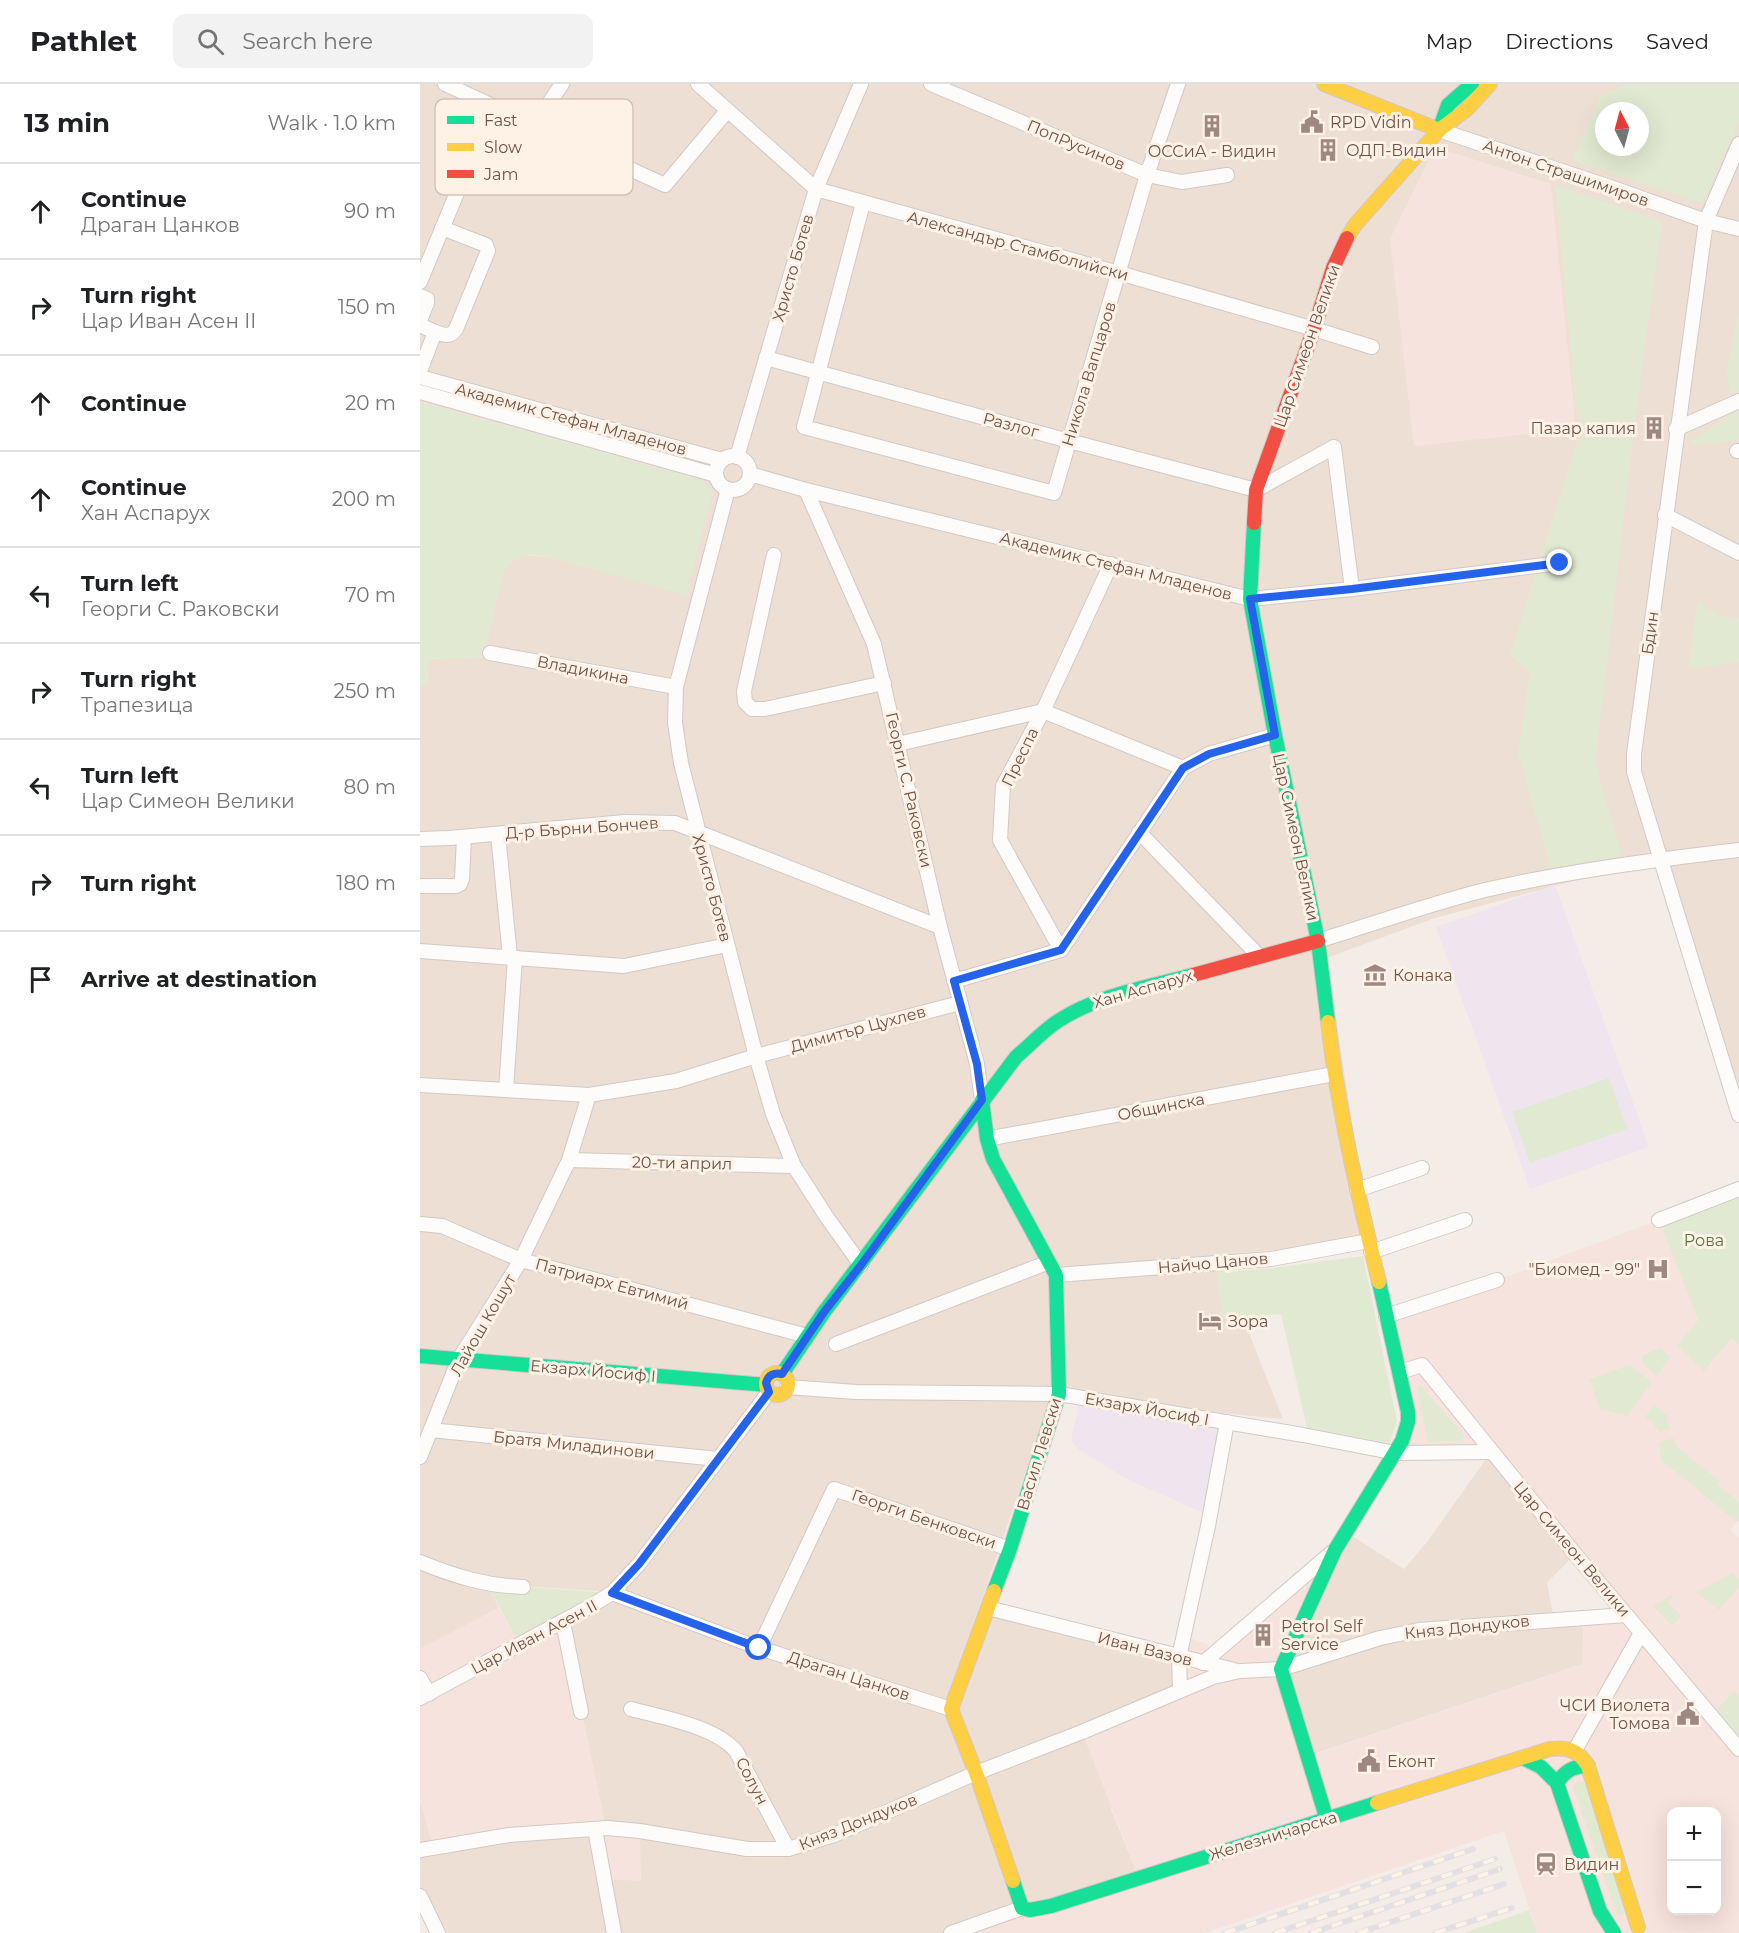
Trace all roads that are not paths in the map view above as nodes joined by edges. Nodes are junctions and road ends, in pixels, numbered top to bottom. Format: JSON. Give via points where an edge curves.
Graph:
{"nodes":[{"id":1,"x":445,"y":84,"type":"edge"},
{"id":2,"x":562,"y":84,"type":"edge"},
{"id":3,"x":698,"y":84,"type":"edge"},
{"id":4,"x":861,"y":84,"type":"edge"},
{"id":5,"x":932,"y":84,"type":"edge"},
{"id":6,"x":1178,"y":84,"type":"edge"},
{"id":7,"x":1324,"y":84,"type":"edge"},
{"id":8,"x":1472,"y":84,"type":"edge"},
{"id":9,"x":1490,"y":84,"type":"edge"},
{"id":10,"x":477,"y":99,"type":"edge"},
{"id":11,"x":552,"y":99,"type":"edge"},
{"id":12,"x":727,"y":111,"type":"junction"},
{"id":13,"x":1439,"y":130,"type":"junction"},
{"id":14,"x":1739,"y":144,"type":"edge"},
{"id":15,"x":633,"y":171,"type":"edge"},
{"id":16,"x":1147,"y":175,"type":"junction"},
{"id":17,"x":1227,"y":176,"type":"dead end"},
{"id":18,"x":816,"y":189,"type":"junction"},
{"id":19,"x":456,"y":195,"type":"edge"},
{"id":20,"x":864,"y":203,"type":"junction"},
{"id":21,"x":1706,"y":221,"type":"junction"},
{"id":22,"x":442,"y":228,"type":"junction"},
{"id":23,"x":1739,"y":229,"type":"edge"},
{"id":24,"x":1119,"y":273,"type":"junction"},
{"id":25,"x":420,"y":282,"type":"edge"},
{"id":26,"x":420,"y":296,"type":"edge"},
{"id":27,"x":420,"y":320,"type":"edge"},
{"id":28,"x":420,"y":325,"type":"edge"},
{"id":29,"x":1314,"y":329,"type":"junction"},
{"id":30,"x":435,"y":332,"type":"junction"},
{"id":31,"x":1372,"y":347,"type":"dead end"},
{"id":32,"x":766,"y":358,"type":"junction"},
{"id":33,"x":420,"y":372,"type":"edge"},
{"id":34,"x":818,"y":373,"type":"junction"},
{"id":35,"x":420,"y":377,"type":"edge"},
{"id":36,"x":420,"y":392,"type":"edge"},
{"id":37,"x":1739,"y":401,"type":"edge"},
{"id":38,"x":1676,"y":429,"type":"junction"},
{"id":39,"x":1068,"y":441,"type":"junction"},
{"id":40,"x":737,"y":457,"type":"junction"},
{"id":41,"x":722,"y":460,"type":"junction"},
{"id":42,"x":750,"y":474,"type":"junction"},
{"id":43,"x":716,"y":475,"type":"junction"},
{"id":44,"x":728,"y":489,"type":"junction"},
{"id":45,"x":806,"y":490,"type":"junction"},
{"id":46,"x":1256,"y":490,"type":"junction"},
{"id":47,"x":1665,"y":515,"type":"junction"},
{"id":48,"x":1739,"y":553,"type":"edge"},
{"id":49,"x":774,"y":555,"type":"dead end"},
{"id":50,"x":1560,"y":563,"type":"dead end"},
{"id":51,"x":1111,"y":564,"type":"junction"},
{"id":52,"x":1352,"y":589,"type":"junction"},
{"id":53,"x":1250,"y":599,"type":"junction"},
{"id":54,"x":490,"y":652,"type":"dead end"},
{"id":55,"x":884,"y":682,"type":"junction"},
{"id":56,"x":676,"y":687,"type":"junction"},
{"id":57,"x":1043,"y":711,"type":"junction"},
{"id":58,"x":1275,"y":735,"type":"junction"},
{"id":59,"x":898,"y":744,"type":"junction"},
{"id":60,"x":1183,"y":768,"type":"junction"},
{"id":61,"x":697,"y":830,"type":"junction"},
{"id":62,"x":1139,"y":832,"type":"junction"},
{"id":63,"x":498,"y":834,"type":"junction"},
{"id":64,"x":464,"y":837,"type":"junction"},
{"id":65,"x":420,"y":839,"type":"edge"},
{"id":66,"x":1739,"y":850,"type":"edge"},
{"id":67,"x":1662,"y":859,"type":"junction"},
{"id":68,"x":420,"y":886,"type":"edge"},
{"id":69,"x":940,"y":927,"type":"junction"},
{"id":70,"x":1318,"y":941,"type":"junction"},
{"id":71,"x":727,"y":945,"type":"junction"},
{"id":72,"x":1061,"y":950,"type":"junction"},
{"id":73,"x":420,"y":951,"type":"edge"},
{"id":74,"x":1259,"y":956,"type":"junction"},
{"id":75,"x":513,"y":958,"type":"junction"},
{"id":76,"x":954,"y":981,"type":"junction"},
{"id":77,"x":960,"y":1003,"type":"junction"},
{"id":78,"x":756,"y":1056,"type":"junction"},
{"id":79,"x":1334,"y":1074,"type":"junction"},
{"id":80,"x":420,"y":1085,"type":"edge"},
{"id":81,"x":506,"y":1090,"type":"junction"},
{"id":82,"x":588,"y":1095,"type":"junction"},
{"id":83,"x":982,"y":1100,"type":"junction"},
{"id":84,"x":1739,"y":1115,"type":"edge"},
{"id":85,"x":987,"y":1139,"type":"junction"},
{"id":86,"x":569,"y":1160,"type":"junction"},
{"id":87,"x":794,"y":1166,"type":"junction"},
{"id":88,"x":1422,"y":1168,"type":"dead end"},
{"id":89,"x":1739,"y":1189,"type":"edge"},
{"id":90,"x":1356,"y":1190,"type":"junction"},
{"id":91,"x":1465,"y":1220,"type":"dead end"},
{"id":92,"x":1659,"y":1220,"type":"dead end"},
{"id":93,"x":420,"y":1224,"type":"edge"},
{"id":94,"x":1370,"y":1247,"type":"junction"},
{"id":95,"x":521,"y":1260,"type":"junction"},
{"id":96,"x":1049,"y":1262,"type":"junction"},
{"id":97,"x":861,"y":1265,"type":"junction"},
{"id":98,"x":1056,"y":1275,"type":"junction"},
{"id":99,"x":1497,"y":1280,"type":"dead end"},
{"id":100,"x":1386,"y":1316,"type":"junction"},
{"id":101,"x":807,"y":1336,"type":"junction"},
{"id":102,"x":836,"y":1344,"type":"dead end"},
{"id":103,"x":420,"y":1356,"type":"edge"},
{"id":104,"x":459,"y":1359,"type":"junction"},
{"id":105,"x":1400,"y":1372,"type":"junction"},
{"id":106,"x":784,"y":1381,"type":"junction"},
{"id":107,"x":768,"y":1389,"type":"junction"},
{"id":108,"x":1059,"y":1394,"type":"junction"},
{"id":109,"x":1227,"y":1422,"type":"junction"},
{"id":110,"x":430,"y":1430,"type":"junction"},
{"id":111,"x":1491,"y":1452,"type":"junction"},
{"id":112,"x":1396,"y":1453,"type":"junction"},
{"id":113,"x":420,"y":1457,"type":"edge"},
{"id":114,"x":718,"y":1459,"type":"junction"},
{"id":115,"x":1010,"y":1549,"type":"junction"},
{"id":116,"x":1335,"y":1550,"type":"junction"},
{"id":117,"x":420,"y":1562,"type":"edge"},
{"id":118,"x":523,"y":1587,"type":"dead end"},
{"id":119,"x":612,"y":1593,"type":"junction"},
{"id":120,"x":988,"y":1608,"type":"junction"},
{"id":121,"x":1626,"y":1615,"type":"junction"},
{"id":122,"x":563,"y":1622,"type":"junction"},
{"id":123,"x":1641,"y":1633,"type":"junction"},
{"id":124,"x":759,"y":1648,"type":"junction"},
{"id":125,"x":1179,"y":1657,"type":"junction"},
{"id":126,"x":1203,"y":1663,"type":"junction"},
{"id":127,"x":1281,"y":1669,"type":"junction"},
{"id":128,"x":1240,"y":1671,"type":"junction"},
{"id":129,"x":420,"y":1678,"type":"edge"},
{"id":130,"x":1180,"y":1690,"type":"junction"},
{"id":131,"x":424,"y":1696,"type":"edge"},
{"id":132,"x":631,"y":1709,"type":"dead end"},
{"id":133,"x":951,"y":1709,"type":"junction"},
{"id":134,"x":581,"y":1712,"type":"dead end"},
{"id":135,"x":1739,"y":1749,"type":"edge"},
{"id":136,"x":1575,"y":1750,"type":"junction"},
{"id":137,"x":1523,"y":1758,"type":"junction"},
{"id":138,"x":1588,"y":1766,"type":"junction"},
{"id":139,"x":976,"y":1773,"type":"junction"},
{"id":140,"x":1557,"y":1783,"type":"junction"},
{"id":141,"x":1327,"y":1820,"type":"junction"},
{"id":142,"x":594,"y":1828,"type":"junction"},
{"id":143,"x":788,"y":1849,"type":"junction"},
{"id":144,"x":420,"y":1850,"type":"edge"},
{"id":145,"x":420,"y":1896,"type":"edge"},
{"id":146,"x":1022,"y":1908,"type":"junction"},
{"id":147,"x":1641,"y":1930,"type":"edge"},
{"id":148,"x":438,"y":1933,"type":"edge"},
{"id":149,"x":614,"y":1933,"type":"edge"},
{"id":150,"x":951,"y":1933,"type":"edge"},
{"id":151,"x":1616,"y":1933,"type":"edge"}],
"edges":[{"from":1,"to":10,"type":"street"},
{"from":2,"to":11,"type":"street"},
{"from":3,"to":12,"type":"street","name":"Александър Стамболийски"},
{"from":4,"to":18,"type":"street","name":"Христо Ботев"},
{"from":5,"to":16,"type":"street","name":"ПопРусинов"},
{"from":6,"to":16,"type":"street","name":"Никола Вапцаров"},
{"from":7,"to":13,"type":"street","name":"Антон Страшимиров"},
{"from":8,"to":13,"type":"street","name":"Цар Симеон Велики","via":[[1448,105]]},
{"from":9,"to":13,"type":"street","name":"Цар Симеон Велики","via":[[1467,109]]},
{"from":12,"to":15,"type":"street","via":[[665,185]]},
{"from":12,"to":18,"type":"street","name":"Александър Стамболийски"},
{"from":13,"to":21,"type":"street","name":"Антон Страшимиров"},
{"from":13,"to":29,"type":"street","name":"Цар Симеон Велики","via":[[1355,225],[1333,268]]},
{"from":14,"to":21,"type":"street","name":"Бдин"},
{"from":16,"to":17,"type":"street","name":"ПопРусинов","via":[[1182,182]]},
{"from":16,"to":24,"type":"street","name":"Никола Вапцаров"},
{"from":18,"to":20,"type":"street","name":"Александър Стамболийски"},
{"from":18,"to":32,"type":"street","name":"Христо Ботев"},
{"from":19,"to":22,"type":"street"},
{"from":20,"to":24,"type":"street","name":"Александър Стамболийски"},
{"from":20,"to":34,"type":"street"},
{"from":21,"to":23,"type":"street","name":"Антон Страшимиров"},
{"from":21,"to":38,"type":"street","name":"Бдин"},
{"from":22,"to":25,"type":"street"},
{"from":22,"to":30,"type":"street","via":[[486,245],[488,251],[456,329],[446,336]]},
{"from":24,"to":29,"type":"street","name":"Александър Стамболийски"},
{"from":24,"to":39,"type":"street","name":"Никола Вапцаров"},
{"from":26,"to":27,"type":"street","via":[[427,303]]},
{"from":28,"to":30,"type":"street"},
{"from":29,"to":31,"type":"street","name":"Александър Стамболийски"},
{"from":29,"to":46,"type":"street","name":"Цар Симеон Велики"},
{"from":30,"to":33,"type":"street"},
{"from":32,"to":34,"type":"street","name":"Разлог"},
{"from":32,"to":40,"type":"street","name":"Христо Ботев"},
{"from":34,"to":39,"type":"street","name":"Разлог"},
{"from":34,"to":39,"type":"street","name":"Никола Вапцаров","via":[[804,427],[1054,493]]},
{"from":35,"to":41,"type":"street","name":"Академик Стефан Младенов"},
{"from":36,"to":43,"type":"street","name":"Академик Стефан Младенов"},
{"from":37,"to":38,"type":"street"},
{"from":38,"to":47,"type":"street","name":"Бдин"},
{"from":39,"to":46,"type":"street","name":"Разлог"},
{"from":40,"to":41,"type":"street"},
{"from":40,"to":42,"type":"street","via":[[748,464]]},
{"from":41,"to":43,"type":"street"},
{"from":42,"to":44,"type":"street","via":[[745,485]]},
{"from":42,"to":45,"type":"street","name":"Академик Стефан Младенов"},
{"from":43,"to":44,"type":"street"},
{"from":44,"to":56,"type":"street","name":"Христо Ботев"},
{"from":45,"to":51,"type":"street","name":"Академик Стефан Младенов"},
{"from":45,"to":55,"type":"street","name":"Георги С. Раковски","via":[[874,644]]},
{"from":46,"to":52,"type":"street","via":[[1334,447]]},
{"from":46,"to":53,"type":"street","name":"Цар Симеон Велики"},
{"from":47,"to":48,"type":"street"},
{"from":47,"to":67,"type":"street","name":"Бдин","via":[[1634,754],[1634,772]]},
{"from":49,"to":55,"type":"street","via":[[744,691],[745,702],[752,709],[765,709]]},
{"from":50,"to":52,"type":"street","name":"Академик Стефан Младенов"},
{"from":51,"to":53,"type":"street","name":"Академик Стефан Младенов"},
{"from":51,"to":57,"type":"street","name":"Преспа"},
{"from":52,"to":53,"type":"street","name":"Академик Стефан Младенов"},
{"from":53,"to":58,"type":"street","name":"Цар Симеон Велики"},
{"from":54,"to":56,"type":"street","name":"Владикина"},
{"from":55,"to":59,"type":"street","name":"Георги С. Раковски"},
{"from":56,"to":61,"type":"street","name":"Христо Ботев","via":[[675,723],[681,764]]},
{"from":57,"to":59,"type":"street"},
{"from":57,"to":60,"type":"street"},
{"from":57,"to":72,"type":"street","name":"Преспа","via":[[1003,786],[1000,840]]},
{"from":58,"to":60,"type":"street","via":[[1209,754]]},
{"from":58,"to":70,"type":"street","name":"Цар Симеон Велики"},
{"from":59,"to":69,"type":"street","name":"Георги С. Раковски"},
{"from":60,"to":62,"type":"street"},
{"from":61,"to":63,"type":"street","name":"Д-р Бърни Бончев","via":[[675,823],[624,822]]},
{"from":61,"to":69,"type":"street","name":"Д-р Бърни Бончев"},
{"from":61,"to":71,"type":"street","name":"Христо Ботев"},
{"from":62,"to":72,"type":"street"},
{"from":62,"to":74,"type":"street"},
{"from":63,"to":64,"type":"street","name":"Д-р Бърни Бончев"},
{"from":63,"to":75,"type":"street"},
{"from":64,"to":65,"type":"street","name":"Д-р Бърни Бончев"},
{"from":64,"to":68,"type":"street","via":[[460,884]]},
{"from":66,"to":67,"type":"street"},
{"from":67,"to":70,"type":"street","via":[[1483,891]]},
{"from":67,"to":84,"type":"street","name":"Бдин"},
{"from":69,"to":76,"type":"street","name":"Георги С. Раковски"},
{"from":70,"to":74,"type":"street","name":"Хан Аспарух"},
{"from":70,"to":79,"type":"street","name":"Цар Симеон Велики"},
{"from":71,"to":75,"type":"street","via":[[624,966]]},
{"from":71,"to":78,"type":"street","name":"Христо Ботев"},
{"from":72,"to":76,"type":"street"},
{"from":73,"to":75,"type":"street"},
{"from":74,"to":83,"type":"street","name":"Хан Аспарух","via":[[1079,1009],[1035,1038]]},
{"from":75,"to":81,"type":"street"},
{"from":76,"to":77,"type":"street","name":"Георги С. Раковски"},
{"from":77,"to":78,"type":"street","name":"Димитър Цухлев"},
{"from":77,"to":83,"type":"street","name":"Георги С. Раковски","via":[[977,1064]]},
{"from":78,"to":82,"type":"street","name":"Димитър Цухлев","via":[[676,1081]]},
{"from":78,"to":87,"type":"street","name":"Христо Ботев"},
{"from":79,"to":85,"type":"street","name":"Общинска"},
{"from":79,"to":90,"type":"street","name":"Цар Симеон Велики"},
{"from":80,"to":81,"type":"street"},
{"from":81,"to":82,"type":"street"},
{"from":82,"to":86,"type":"street","name":"Лайош Кошут"},
{"from":83,"to":85,"type":"street","name":"Васил Левски"},
{"from":83,"to":97,"type":"street","name":"Хан Аспарух"},
{"from":85,"to":96,"type":"street","name":"Васил Левски","via":[[1000,1175]]},
{"from":86,"to":87,"type":"street","name":"20-ти април"},
{"from":86,"to":95,"type":"street","name":"Лайош Кошут"},
{"from":87,"to":97,"type":"street","name":"Христо Ботев"},
{"from":88,"to":90,"type":"street"},
{"from":89,"to":92,"type":"street"},
{"from":90,"to":94,"type":"street","name":"Цар Симеон Велики"},
{"from":91,"to":94,"type":"street","name":"Найчо Цанов"},
{"from":93,"to":95,"type":"street","name":"Патриарх Евтимий","via":[[442,1226]]},
{"from":94,"to":98,"type":"street","name":"Найчо Цанов","via":[[1271,1259]]},
{"from":94,"to":100,"type":"street","name":"Цар Симеон Велики"},
{"from":95,"to":101,"type":"street","name":"Патриарх Евтимий"},
{"from":95,"to":104,"type":"street","name":"Лайош Кошут"},
{"from":96,"to":98,"type":"street","name":"Васил Левски"},
{"from":96,"to":102,"type":"street"},
{"from":97,"to":101,"type":"street","name":"Хан Аспарух"},
{"from":98,"to":108,"type":"street","name":"Васил Левски"},
{"from":99,"to":100,"type":"street"},
{"from":100,"to":105,"type":"street","name":"Цар Симеон Велики"},
{"from":101,"to":106,"type":"street","name":"Хан Аспарух"},
{"from":103,"to":104,"type":"street","name":"Екзарх Йосиф I"},
{"from":104,"to":107,"type":"street","name":"Екзарх Йосиф I"},
{"from":104,"to":110,"type":"street","name":"Лайош Кошут"},
{"from":105,"to":111,"type":"street","name":"Цар Симеон Велики","via":[[1422,1365]]},
{"from":105,"to":112,"type":"street","name":"Цар Симеон Велики","via":[[1408,1422]]},
{"from":106,"to":107,"type":"street","via":[[771,1374]]},
{"from":106,"to":108,"type":"street","name":"Екзарх Йосиф I","via":[[856,1392]]},
{"from":107,"to":114,"type":"street","name":"Цар Иван Асен II"},
{"from":108,"to":109,"type":"street","name":"Екзарх Йосиф I"},
{"from":108,"to":115,"type":"street","name":"Васил Левски"},
{"from":109,"to":112,"type":"street","name":"Екзарх Йосиф I"},
{"from":109,"to":125,"type":"street"},
{"from":110,"to":113,"type":"street","name":"Лайош Кошут"},
{"from":110,"to":114,"type":"street","name":"Братя Миладинови"},
{"from":111,"to":112,"type":"street","name":"Екзарх Йосиф I"},
{"from":111,"to":121,"type":"street","name":"Цар Симеон Велики"},
{"from":112,"to":116,"type":"street"},
{"from":114,"to":119,"type":"street","name":"Цар Иван Асен II","via":[[639,1564]]},
{"from":115,"to":120,"type":"street","name":"Васил Левски"},
{"from":115,"to":124,"type":"street","name":"Георги Бенковски","via":[[834,1489]]},
{"from":116,"to":126,"type":"street","name":"Иван Вазов"},
{"from":116,"to":127,"type":"street"},
{"from":117,"to":118,"type":"street","via":[[469,1580]]},
{"from":119,"to":122,"type":"street","name":"Цар Иван Асен II"},
{"from":119,"to":124,"type":"street","name":"Драган Цанков"},
{"from":120,"to":125,"type":"street","name":"Иван Вазов"},
{"from":120,"to":133,"type":"street","name":"Васил Левски"},
{"from":121,"to":123,"type":"street","name":"Цар Симеон Велики"},
{"from":121,"to":127,"type":"street","name":"Княз Дондуков","via":[[1419,1630]]},
{"from":122,"to":131,"type":"street","name":"Цар Иван Асен II"},
{"from":122,"to":134,"type":"street"},
{"from":123,"to":135,"type":"street","name":"Цар Симеон Велики"},
{"from":123,"to":136,"type":"street"},
{"from":124,"to":133,"type":"street","name":"Драган Цанков"},
{"from":125,"to":126,"type":"street","name":"Иван Вазов"},
{"from":125,"to":130,"type":"street"},
{"from":126,"to":128,"type":"street","name":"Княз Дондуков"},
{"from":127,"to":128,"type":"street","name":"Княз Дондуков"},
{"from":127,"to":141,"type":"street"},
{"from":128,"to":130,"type":"street","name":"Княз Дондуков"},
{"from":129,"to":131,"type":"street"},
{"from":130,"to":139,"type":"street","name":"Княз Дондуков"},
{"from":132,"to":143,"type":"street","name":"Солун","via":[[708,1731],[729,1742]]},
{"from":133,"to":139,"type":"street"},
{"from":136,"to":137,"type":"street","name":"Железничарска","via":[[1550,1749]]},
{"from":136,"to":138,"type":"street"},
{"from":137,"to":140,"type":"street","via":[[1541,1767]]},
{"from":137,"to":141,"type":"street","name":"Железничарска"},
{"from":138,"to":140,"type":"street","via":[[1570,1768]]},
{"from":138,"to":147,"type":"street"},
{"from":139,"to":143,"type":"street","name":"Княз Дондуков","via":[[834,1835]]},
{"from":139,"to":146,"type":"street"},
{"from":140,"to":151,"type":"street","via":[[1600,1911]]},
{"from":141,"to":146,"type":"street","name":"Железничарска","via":[[1051,1906]]},
{"from":142,"to":143,"type":"street","name":"Княз Дондуков","via":[[640,1831],[747,1849]]},
{"from":142,"to":144,"type":"street","name":"Княз Дондуков","via":[[509,1835]]},
{"from":142,"to":149,"type":"street"},
{"from":145,"to":148,"type":"street"},
{"from":146,"to":150,"type":"street","name":"Железничарска"},
{"from":147,"to":151,"type":"street","via":[[1629,1926]]}]}
